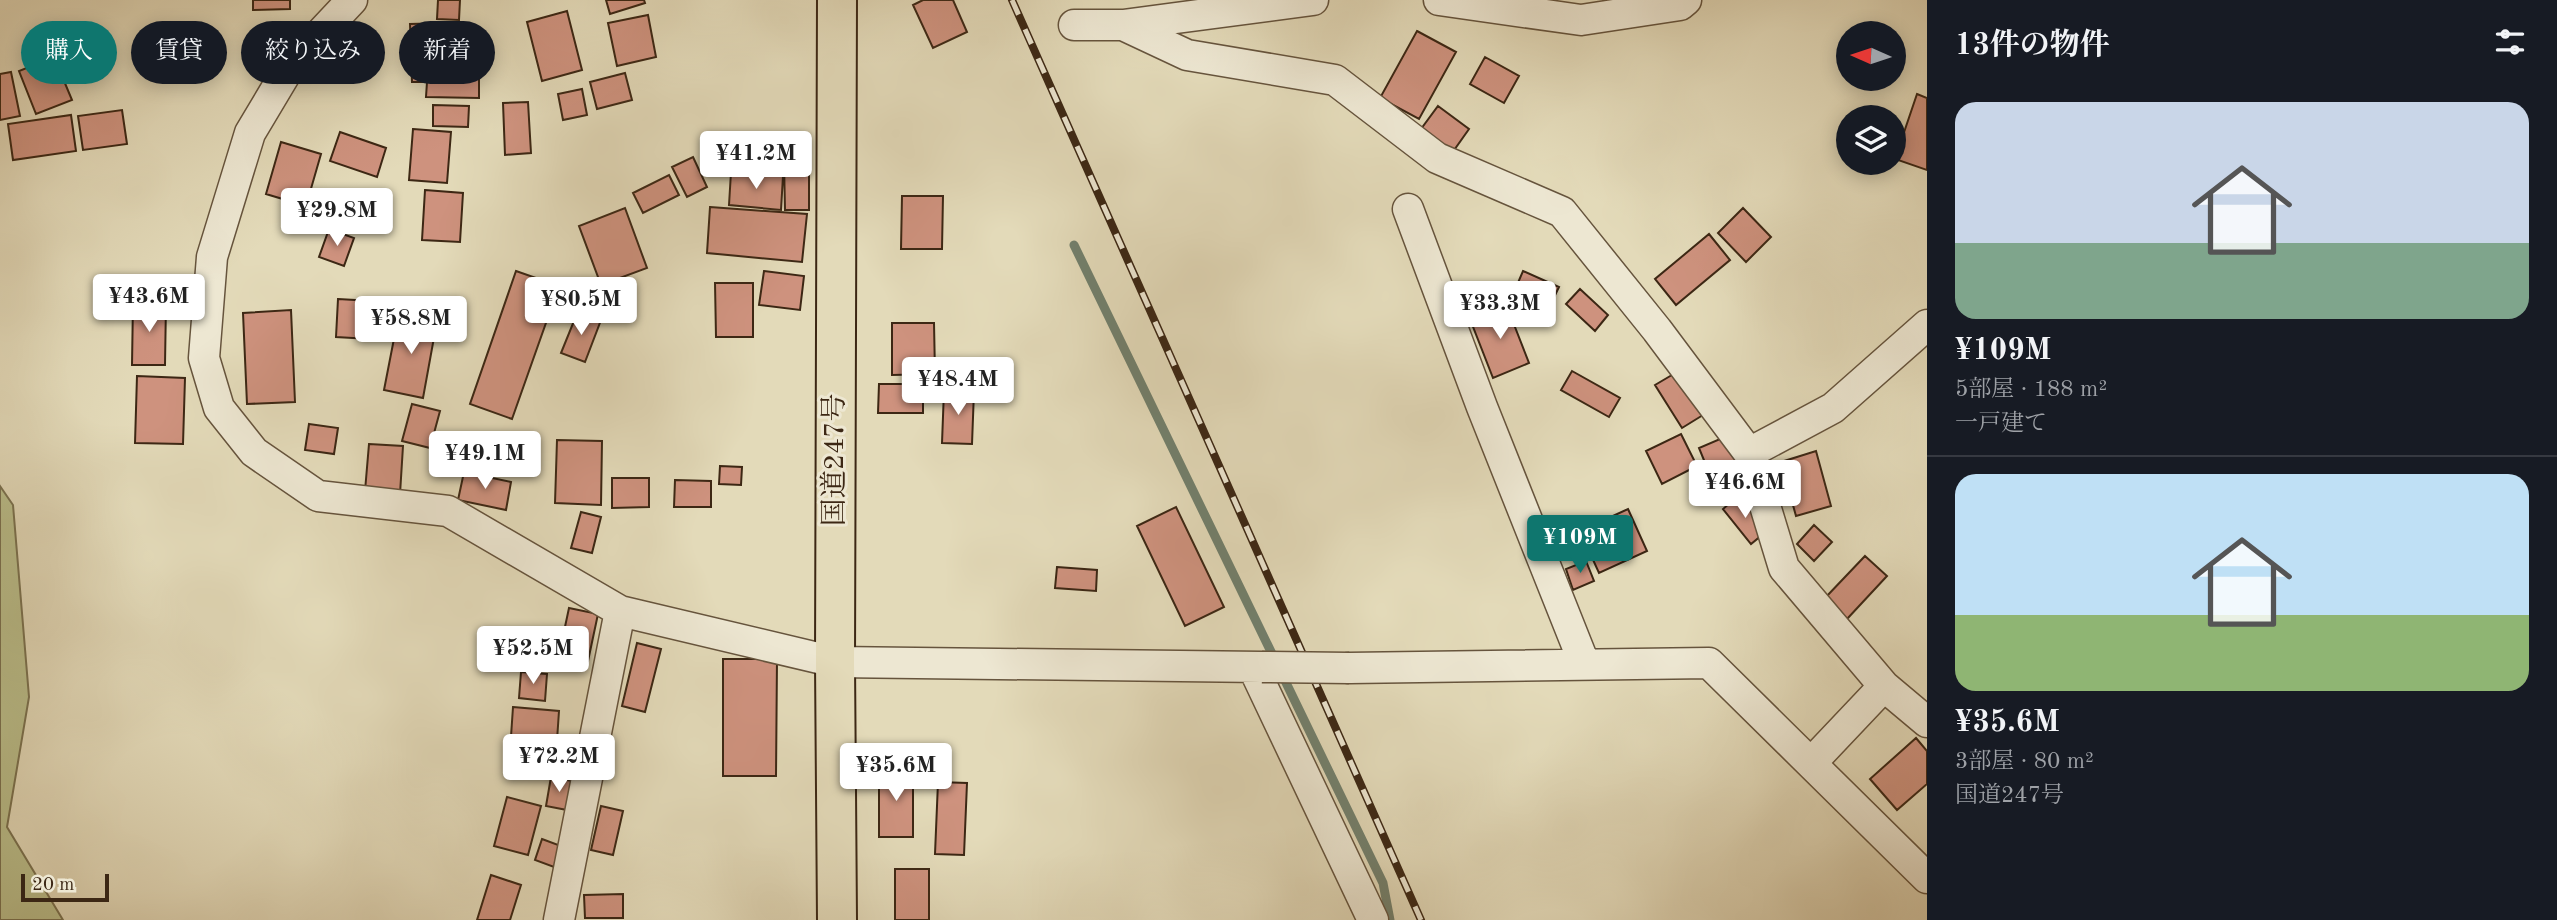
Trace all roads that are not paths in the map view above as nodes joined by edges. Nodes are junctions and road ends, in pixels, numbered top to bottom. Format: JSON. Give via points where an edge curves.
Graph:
{"nodes":[{"id":1,"x":352,"y":0,"type":"edge"},
{"id":2,"x":837,"y":0,"type":"edge"},
{"id":3,"x":1313,"y":0,"type":"edge"},
{"id":4,"x":1439,"y":0,"type":"edge"},
{"id":5,"x":1686,"y":0,"type":"edge"},
{"id":6,"x":1074,"y":25,"type":"dead end"},
{"id":7,"x":1124,"y":25,"type":"junction"},
{"id":8,"x":1408,"y":209,"type":"dead end"},
{"id":9,"x":1927,"y":325,"type":"edge"},
{"id":10,"x":1749,"y":453,"type":"junction"},
{"id":11,"x":620,"y":611,"type":"junction"},
{"id":12,"x":835,"y":662,"type":"junction"},
{"id":13,"x":1584,"y":663,"type":"junction"},
{"id":14,"x":1258,"y":668,"type":"junction"},
{"id":15,"x":1884,"y":686,"type":"junction"},
{"id":16,"x":1927,"y":722,"type":"edge"},
{"id":17,"x":1812,"y":762,"type":"junction"},
{"id":18,"x":1927,"y":878,"type":"edge"},
{"id":19,"x":559,"y":920,"type":"edge"},
{"id":20,"x":838,"y":920,"type":"edge"},
{"id":21,"x":1373,"y":920,"type":"edge"}],
"edges":[{"from":1,"to":11,"type":"street","via":[[290,66],[250,133],[212,257],[204,358],[219,408],[254,452],[318,496],[448,512]]},
{"from":2,"to":12,"type":"highway","name":"国道247号"},
{"from":3,"to":7,"type":"street"},
{"from":4,"to":5,"type":"street","via":[[1581,20],[1679,5]]},
{"from":6,"to":7,"type":"street"},
{"from":7,"to":10,"type":"street","via":[[1187,55],[1335,80],[1437,158],[1562,212]]},
{"from":8,"to":13,"type":"street"},
{"from":9,"to":10,"type":"street","via":[[1833,408]]},
{"from":10,"to":15,"type":"street","via":[[1784,568]]},
{"from":11,"to":12,"type":"street"},
{"from":11,"to":19,"type":"street"},
{"from":12,"to":14,"type":"street"},
{"from":12,"to":20,"type":"highway","name":"国道247号"},
{"from":13,"to":14,"type":"street","bridge":true},
{"from":13,"to":17,"type":"street","via":[[1709,663]]},
{"from":14,"to":21,"type":"street"},
{"from":15,"to":16,"type":"street"},
{"from":15,"to":17,"type":"street"},
{"from":17,"to":18,"type":"street"}]}
